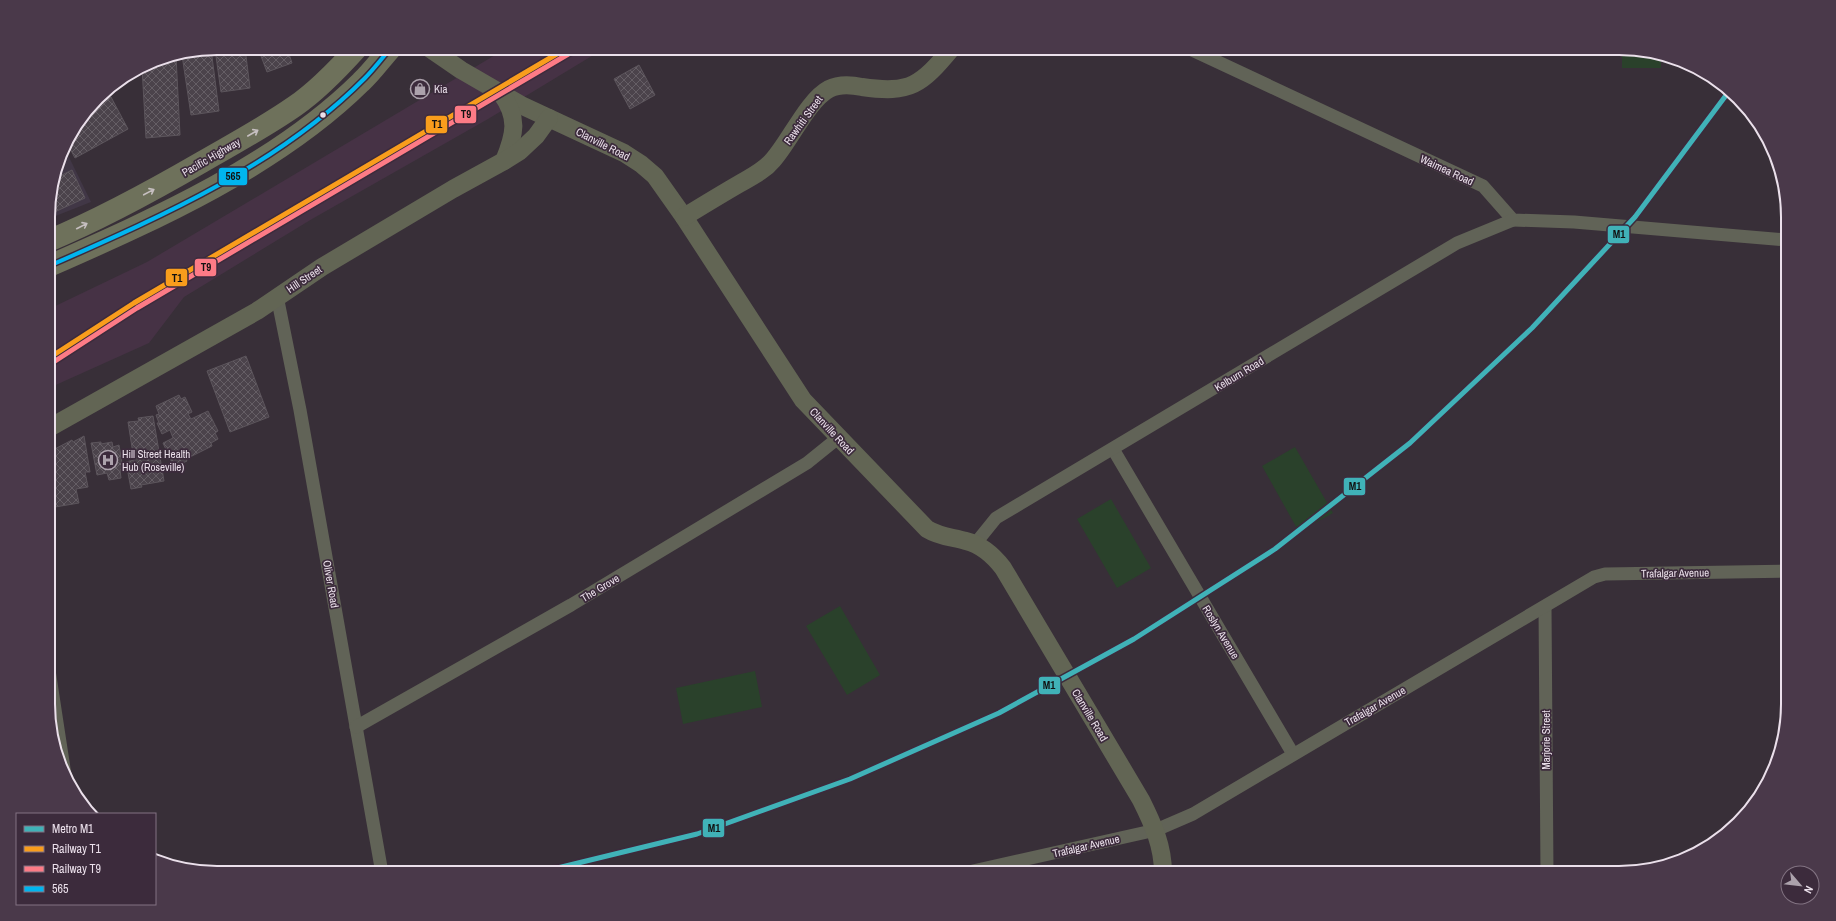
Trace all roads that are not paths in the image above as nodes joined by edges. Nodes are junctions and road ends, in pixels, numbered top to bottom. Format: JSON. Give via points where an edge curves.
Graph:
{"nodes":[{"id":1,"x":351,"y":55,"type":"edge"},
{"id":2,"x":385,"y":55,"type":"edge"},
{"id":3,"x":439,"y":55,"type":"edge"},
{"id":4,"x":946,"y":55,"type":"edge"},
{"id":5,"x":1203,"y":55,"type":"edge"},
{"id":6,"x":518,"y":109,"type":"junction"},
{"id":7,"x":549,"y":118,"type":"junction"},
{"id":8,"x":504,"y":161,"type":"junction"},
{"id":9,"x":684,"y":217,"type":"junction"},
{"id":10,"x":1513,"y":220,"type":"junction"},
{"id":11,"x":55,"y":238,"type":"edge"},
{"id":12,"x":1781,"y":239,"type":"edge"},
{"id":13,"x":55,"y":263,"type":"edge"},
{"id":14,"x":277,"y":296,"type":"junction"},
{"id":15,"x":55,"y":425,"type":"edge"},
{"id":16,"x":838,"y":438,"type":"junction"},
{"id":17,"x":1113,"y":449,"type":"junction"},
{"id":18,"x":975,"y":544,"type":"junction"},
{"id":19,"x":1781,"y":571,"type":"edge"},
{"id":20,"x":1545,"y":607,"type":"junction"},
{"id":21,"x":55,"y":709,"type":"edge"},
{"id":22,"x":356,"y":727,"type":"junction"},
{"id":23,"x":60,"y":743,"type":"edge"},
{"id":24,"x":1293,"y":754,"type":"junction"},
{"id":25,"x":1156,"y":830,"type":"junction"},
{"id":26,"x":381,"y":866,"type":"edge"},
{"id":27,"x":995,"y":866,"type":"edge"},
{"id":28,"x":1162,"y":866,"type":"edge"},
{"id":29,"x":1547,"y":866,"type":"edge"}],
"edges":[{"from":11,"to":1,"type":"highway","name":"Pacific Highway","one_way":true,"via":[[114,210],[261,128],[296,105]]},
{"from":2,"to":13,"type":"highway","via":[[361,82],[313,124],[256,163],[184,202]]},
{"from":3,"to":6,"type":"street","name":"Clanville Road","via":[[501,93]]},
{"from":4,"to":9,"type":"street","name":"Rawhiti Street","via":[[928,75],[908,87],[887,90],[846,85],[824,92],[767,166]]},
{"from":5,"to":10,"type":"street","name":"Waimea Road","via":[[1483,186]]},
{"from":6,"to":7,"type":"street","name":"Clanville Road"},
{"from":6,"to":8,"type":"street"},
{"from":7,"to":8,"type":"street","name":"Hill Street","via":[[536,136]]},
{"from":7,"to":9,"type":"street","name":"Clanville Road","via":[[624,153],[641,164],[655,176]]},
{"from":8,"to":14,"type":"street","name":"Hill Street","via":[[335,259]]},
{"from":9,"to":16,"type":"street","name":"Clanville Road","via":[[803,400]]},
{"from":10,"to":12,"type":"street","via":[[1574,222]]},
{"from":10,"to":17,"type":"street","name":"Kelburn Road","via":[[1457,244]]},
{"from":14,"to":15,"type":"street","name":"Hill Street","via":[[257,312]]},
{"from":14,"to":22,"type":"street","name":"Oliver Road","via":[[300,410]]},
{"from":16,"to":18,"type":"street","name":"Clanville Road","via":[[927,529],[936,534]]},
{"from":16,"to":22,"type":"street","name":"The Grove","via":[[807,463],[571,605]]},
{"from":17,"to":18,"type":"street","name":"Kelburn Road","via":[[996,518]]},
{"from":17,"to":24,"type":"street","name":"Roslyn Avenue"},
{"from":18,"to":25,"type":"street","name":"Clanville Road","via":[[991,554],[1003,568],[1141,800]]},
{"from":19,"to":20,"type":"street","name":"Trafalgar Avenue","via":[[1605,574],[1594,577]]},
{"from":20,"to":24,"type":"street","name":"Trafalgar Avenue"},
{"from":20,"to":29,"type":"street","name":"Marjorie Street"},
{"from":21,"to":23,"type":"street"},
{"from":22,"to":26,"type":"street","name":"Oliver Road"},
{"from":24,"to":25,"type":"street","name":"Trafalgar Avenue","via":[[1193,814]]},
{"from":25,"to":27,"type":"street","name":"Trafalgar Avenue"},
{"from":25,"to":28,"type":"street","name":"Clanville Road"}]}
